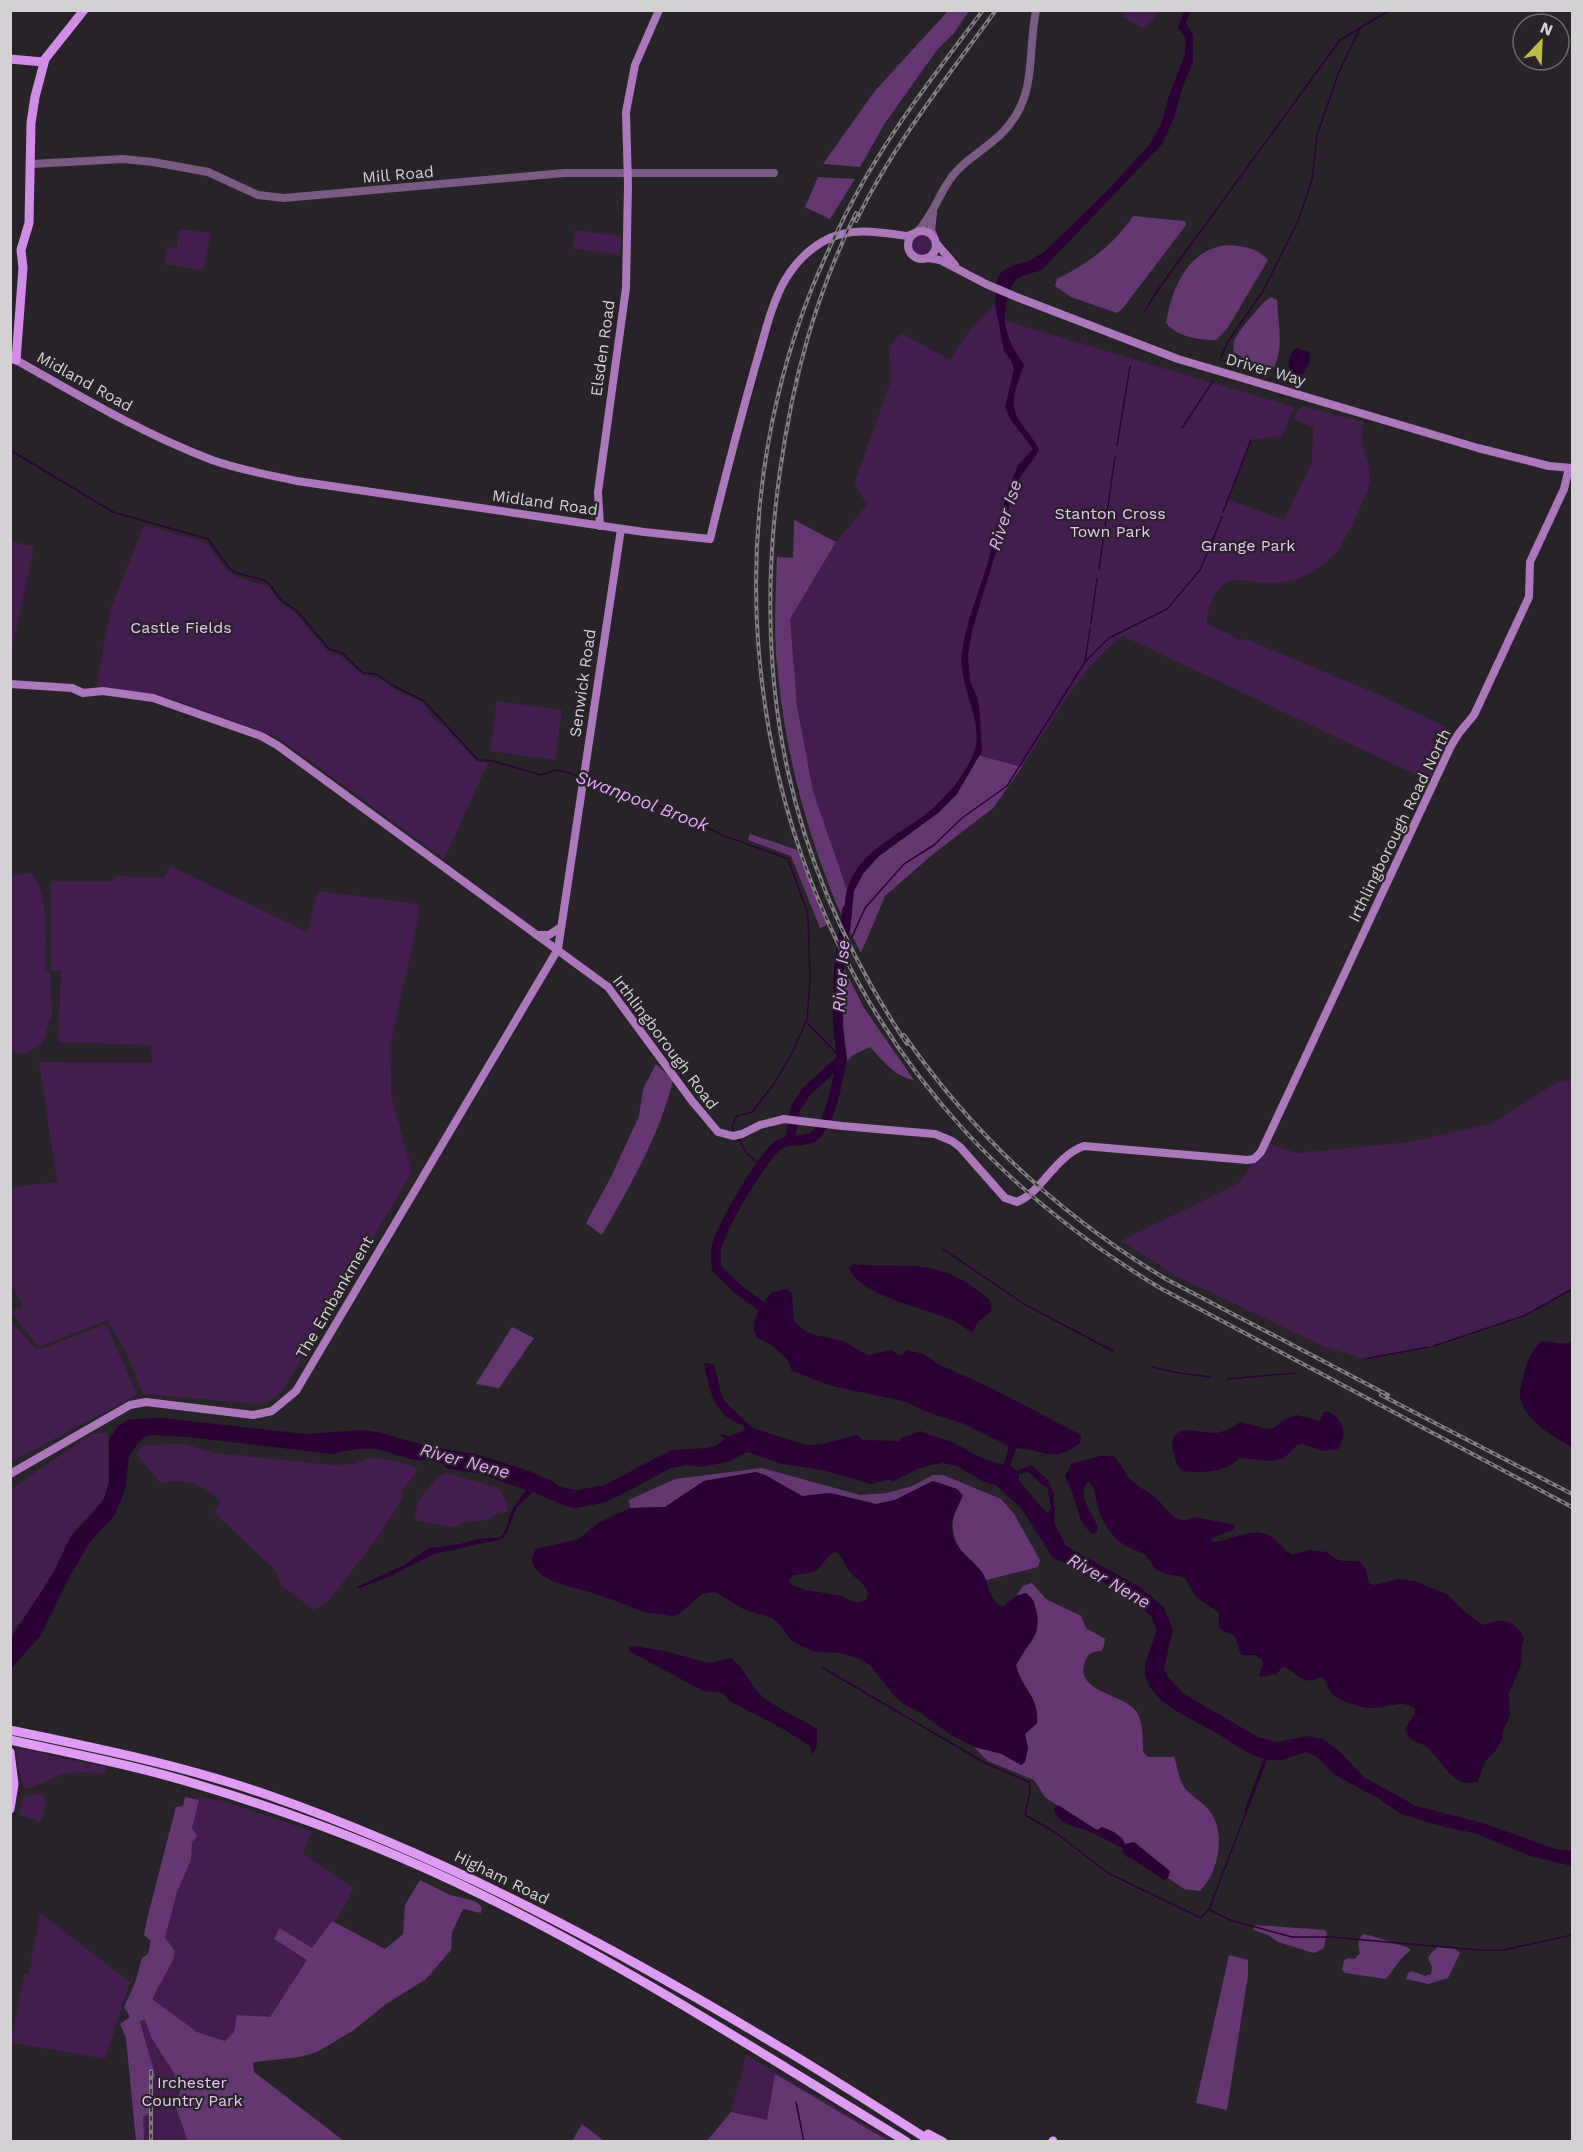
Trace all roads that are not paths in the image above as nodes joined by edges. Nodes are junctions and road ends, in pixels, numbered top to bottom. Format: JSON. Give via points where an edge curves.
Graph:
{"nodes":[{"id":1,"x":84,"y":10,"type":"edge"},
{"id":2,"x":659,"y":10,"type":"edge"},
{"id":3,"x":1036,"y":10,"type":"edge"},
{"id":4,"x":10,"y":59,"type":"edge"},
{"id":5,"x":43,"y":62,"type":"junction"},
{"id":6,"x":31,"y":159,"type":"junction"},
{"id":7,"x":774,"y":173,"type":"dead end"},
{"id":8,"x":628,"y":174,"type":"junction"},
{"id":9,"x":933,"y":212,"type":"junction"},
{"id":10,"x":915,"y":233,"type":"junction"},
{"id":11,"x":890,"y":234,"type":"junction"},
{"id":12,"x":935,"y":240,"type":"junction"},
{"id":13,"x":909,"y":249,"type":"junction"},
{"id":14,"x":928,"y":258,"type":"junction"},
{"id":15,"x":965,"y":273,"type":"junction"},
{"id":16,"x":13,"y":358,"type":"edge"},
{"id":17,"x":1571,"y":468,"type":"edge"},
{"id":18,"x":600,"y":526,"type":"junction"},
{"id":19,"x":621,"y":529,"type":"junction"},
{"id":20,"x":10,"y":684,"type":"edge"},
{"id":21,"x":561,"y":927,"type":"junction"},
{"id":22,"x":534,"y":934,"type":"junction"},
{"id":23,"x":558,"y":949,"type":"junction"},
{"id":24,"x":1254,"y":1159,"type":"joint"},
{"id":25,"x":10,"y":1474,"type":"edge"},
{"id":26,"x":15,"y":1731,"type":"edge"},
{"id":27,"x":10,"y":1740,"type":"edge"},
{"id":28,"x":10,"y":1752,"type":"edge"},
{"id":29,"x":10,"y":1809,"type":"edge"},
{"id":30,"x":896,"y":2120,"type":"junction"},
{"id":31,"x":908,"y":2142,"type":"edge"},
{"id":32,"x":932,"y":2142,"type":"edge"},
{"id":33,"x":943,"y":2142,"type":"edge"}],
"edges":[{"from":1,"to":5,"type":"main road"},
{"from":2,"to":8,"type":"main road","name":"Elsden Road","via":[[630,84],[626,112]]},
{"from":3,"to":9,"type":"street","via":[[1029,86],[1020,110],[1001,134],[953,174]]},
{"from":4,"to":5,"type":"main road"},
{"from":5,"to":6,"type":"main road","via":[[32,113]]},
{"from":6,"to":8,"type":"street","name":"Mill Road","via":[[153,162],[208,172],[258,195],[284,198],[564,173]]},
{"from":6,"to":16,"type":"main road","via":[[29,223],[21,250],[23,268]]},
{"from":7,"to":8,"type":"street","name":"Mill Road"},
{"from":8,"to":18,"type":"main road","name":"Elsden Road","via":[[626,288],[600,481]]},
{"from":9,"to":10,"type":"street"},
{"from":9,"to":12,"type":"street"},
{"from":10,"to":11,"type":"main road","name":"Midland Road"},
{"from":10,"to":12,"type":"main road","via":[[928,232]]},
{"from":10,"to":13,"type":"main road"},
{"from":11,"to":13,"type":"main road"},
{"from":11,"to":19,"type":"main road","name":"Midland Road","via":[[842,234],[824,241],[793,267],[773,305],[710,539]]},
{"from":12,"to":14,"type":"main road","via":[[934,251]]},
{"from":12,"to":15,"type":"main road","name":"Driver Way"},
{"from":13,"to":14,"type":"main road","via":[[916,258]]},
{"from":14,"to":15,"type":"main road","name":"Driver Way"},
{"from":15,"to":17,"type":"main road","name":"Driver Way","via":[[1178,359],[1478,448]]},
{"from":16,"to":18,"type":"main road","name":"Midland Road","via":[[156,437],[214,460],[297,481]]},
{"from":17,"to":24,"type":"main road","name":"Irthlingborough Road North","via":[[1530,562],[1529,597],[1474,715],[1451,746],[1271,1132]]},
{"from":18,"to":19,"type":"main road","name":"Midland Road"},
{"from":19,"to":21,"type":"main road","name":"Senwick Road"},
{"from":20,"to":22,"type":"main road","name":"Irthlingborough Road","via":[[153,698],[261,736],[348,795]]},
{"from":21,"to":22,"type":"main road","via":[[543,936]]},
{"from":21,"to":23,"type":"main road","name":"Senwick Road"},
{"from":22,"to":23,"type":"main road","name":"Irthlingborough Road"},
{"from":23,"to":24,"type":"main road","name":"Irthlingborough Road","via":[[608,987],[718,1132],[733,1136],[784,1119],[943,1136],[960,1147],[1005,1198],[1017,1202],[1065,1156],[1084,1146]]},
{"from":23,"to":25,"type":"main road","name":"The Embankment","via":[[296,1391],[272,1411],[254,1415],[146,1402],[130,1405]]},
{"from":26,"to":30,"type":"highway","name":"Higham Road","via":[[201,1774],[359,1829],[445,1866],[661,1977]]},
{"from":27,"to":31,"type":"highway","name":"Higham Road","via":[[198,1784],[356,1839],[480,1894],[612,1964]]},
{"from":28,"to":29,"type":"highway","via":[[14,1784]]},
{"from":30,"to":32,"type":"highway","name":"Higham Road"},
{"from":30,"to":33,"type":"highway"}]}
